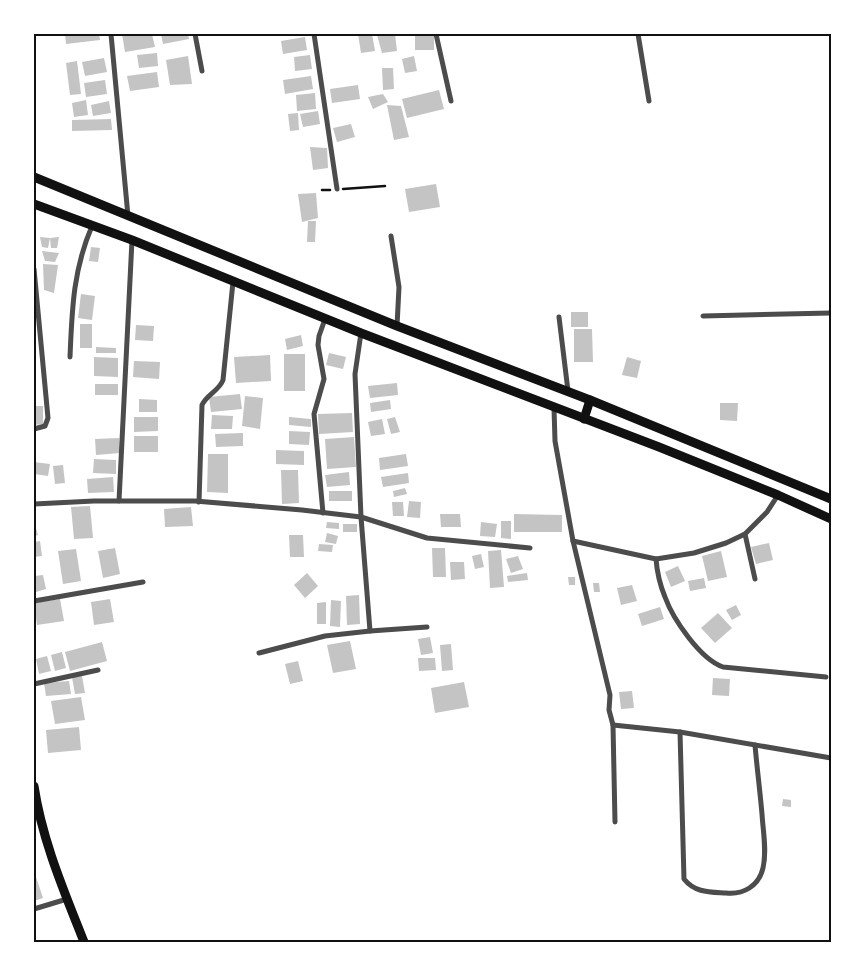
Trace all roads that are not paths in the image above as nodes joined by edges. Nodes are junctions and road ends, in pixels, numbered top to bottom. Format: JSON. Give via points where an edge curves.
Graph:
{"nodes":[{"id":1,"x":111,"y":34,"type":"edge"},
{"id":2,"x":195,"y":34,"type":"edge"},
{"id":3,"x":314,"y":34,"type":"edge"},
{"id":4,"x":436,"y":34,"type":"edge"},
{"id":5,"x":638,"y":34,"type":"edge"},
{"id":6,"x":202,"y":72,"type":"dead end"},
{"id":7,"x":451,"y":101,"type":"dead end"},
{"id":8,"x":649,"y":101,"type":"dead end"},
{"id":9,"x":34,"y":177,"type":"edge"},
{"id":10,"x":337,"y":189,"type":"road end"},
{"id":11,"x":34,"y":204,"type":"edge"},
{"id":12,"x":128,"y":216,"type":"junction"},
{"id":13,"x":92,"y":226,"type":"junction"},
{"id":14,"x":391,"y":236,"type":"dead end"},
{"id":15,"x":132,"y":240,"type":"junction"},
{"id":16,"x":34,"y":270,"type":"edge"},
{"id":17,"x":233,"y":282,"type":"junction"},
{"id":18,"x":831,"y":313,"type":"edge"},
{"id":19,"x":703,"y":316,"type":"dead end"},
{"id":20,"x":559,"y":317,"type":"dead end"},
{"id":21,"x":325,"y":319,"type":"junction"},
{"id":22,"x":397,"y":326,"type":"junction"},
{"id":23,"x":361,"y":333,"type":"junction"},
{"id":24,"x":70,"y":357,"type":"dead end"},
{"id":25,"x":568,"y":391,"type":"junction"},
{"id":26,"x":590,"y":400,"type":"junction"},
{"id":27,"x":554,"y":408,"type":"junction"},
{"id":28,"x":584,"y":419,"type":"junction"},
{"id":29,"x":34,"y":429,"type":"edge"},
{"id":30,"x":778,"y":495,"type":"junction"},
{"id":31,"x":831,"y":499,"type":"edge"},
{"id":32,"x":119,"y":501,"type":"junction"},
{"id":33,"x":199,"y":502,"type":"junction"},
{"id":34,"x":34,"y":504,"type":"edge"},
{"id":35,"x":323,"y":513,"type":"junction"},
{"id":36,"x":361,"y":516,"type":"junction"},
{"id":37,"x":831,"y":519,"type":"edge"},
{"id":38,"x":745,"y":534,"type":"junction"},
{"id":39,"x":574,"y":541,"type":"junction"},
{"id":40,"x":530,"y":548,"type":"dead end"},
{"id":41,"x":656,"y":559,"type":"junction"},
{"id":42,"x":755,"y":579,"type":"dead end"},
{"id":43,"x":143,"y":582,"type":"dead end"},
{"id":44,"x":34,"y":601,"type":"edge"},
{"id":45,"x":427,"y":627,"type":"dead end"},
{"id":46,"x":370,"y":630,"type":"junction"},
{"id":47,"x":259,"y":653,"type":"dead end"},
{"id":48,"x":98,"y":670,"type":"dead end"},
{"id":49,"x":826,"y":677,"type":"dead end"},
{"id":50,"x":34,"y":684,"type":"edge"},
{"id":51,"x":612,"y":725,"type":"junction"},
{"id":52,"x":680,"y":732,"type":"junction"},
{"id":53,"x":755,"y":745,"type":"junction"},
{"id":54,"x":831,"y":758,"type":"edge"},
{"id":55,"x":34,"y":786,"type":"edge"},
{"id":56,"x":36,"y":811,"type":"edge"},
{"id":57,"x":615,"y":822,"type":"dead end"},
{"id":58,"x":67,"y":899,"type":"junction"},
{"id":59,"x":34,"y":910,"type":"edge"},
{"id":60,"x":84,"y":942,"type":"edge"}],
"edges":[{"from":1,"to":12,"type":"street"},
{"from":2,"to":6,"type":"street"},
{"from":3,"to":10,"type":"street"},
{"from":4,"to":7,"type":"street"},
{"from":5,"to":8,"type":"street"},
{"from":9,"to":12,"type":"main road"},
{"from":11,"to":13,"type":"main road"},
{"from":12,"to":22,"type":"main road"},
{"from":13,"to":15,"type":"main road"},
{"from":13,"to":24,"type":"street","via":[[79,259],[72,296]]},
{"from":14,"to":22,"type":"street","via":[[399,286]]},
{"from":15,"to":17,"type":"main road"},
{"from":15,"to":32,"type":"street"},
{"from":16,"to":29,"type":"street","via":[[48,418],[45,426]]},
{"from":17,"to":21,"type":"main road"},
{"from":17,"to":33,"type":"street","via":[[223,380],[202,404]]},
{"from":18,"to":19,"type":"street"},
{"from":20,"to":25,"type":"street"},
{"from":21,"to":23,"type":"main road"},
{"from":21,"to":35,"type":"street","via":[[318,345],[324,379],[314,414]]},
{"from":22,"to":25,"type":"main road"},
{"from":23,"to":27,"type":"main road"},
{"from":23,"to":36,"type":"street","via":[[354,374]]},
{"from":25,"to":26,"type":"main road"},
{"from":26,"to":28,"type":"main road"},
{"from":26,"to":31,"type":"main road"},
{"from":27,"to":28,"type":"main road"},
{"from":27,"to":39,"type":"street","via":[[555,441]]},
{"from":28,"to":30,"type":"main road"},
{"from":30,"to":37,"type":"main road"},
{"from":30,"to":38,"type":"street","via":[[767,512]]},
{"from":32,"to":33,"type":"street"},
{"from":32,"to":34,"type":"street"},
{"from":33,"to":35,"type":"street"},
{"from":35,"to":36,"type":"street"},
{"from":36,"to":40,"type":"street","via":[[427,538]]},
{"from":36,"to":46,"type":"street"},
{"from":38,"to":41,"type":"street","via":[[694,553]]},
{"from":38,"to":42,"type":"street"},
{"from":39,"to":41,"type":"street"},
{"from":39,"to":51,"type":"street","via":[[610,696]]},
{"from":41,"to":49,"type":"street","via":[[665,598],[690,638],[710,661],[722,667]]},
{"from":43,"to":44,"type":"street"},
{"from":45,"to":46,"type":"street"},
{"from":46,"to":47,"type":"street","via":[[325,636]]},
{"from":48,"to":50,"type":"street"},
{"from":51,"to":52,"type":"street"},
{"from":51,"to":57,"type":"street"},
{"from":52,"to":53,"type":"street"},
{"from":52,"to":53,"type":"street","via":[[684,879],[700,891],[736,894],[746,891],[760,877],[764,840]]},
{"from":53,"to":54,"type":"street"},
{"from":55,"to":56,"type":"main road"},
{"from":56,"to":58,"type":"main road"},
{"from":58,"to":59,"type":"street"},
{"from":58,"to":60,"type":"main road"}]}
